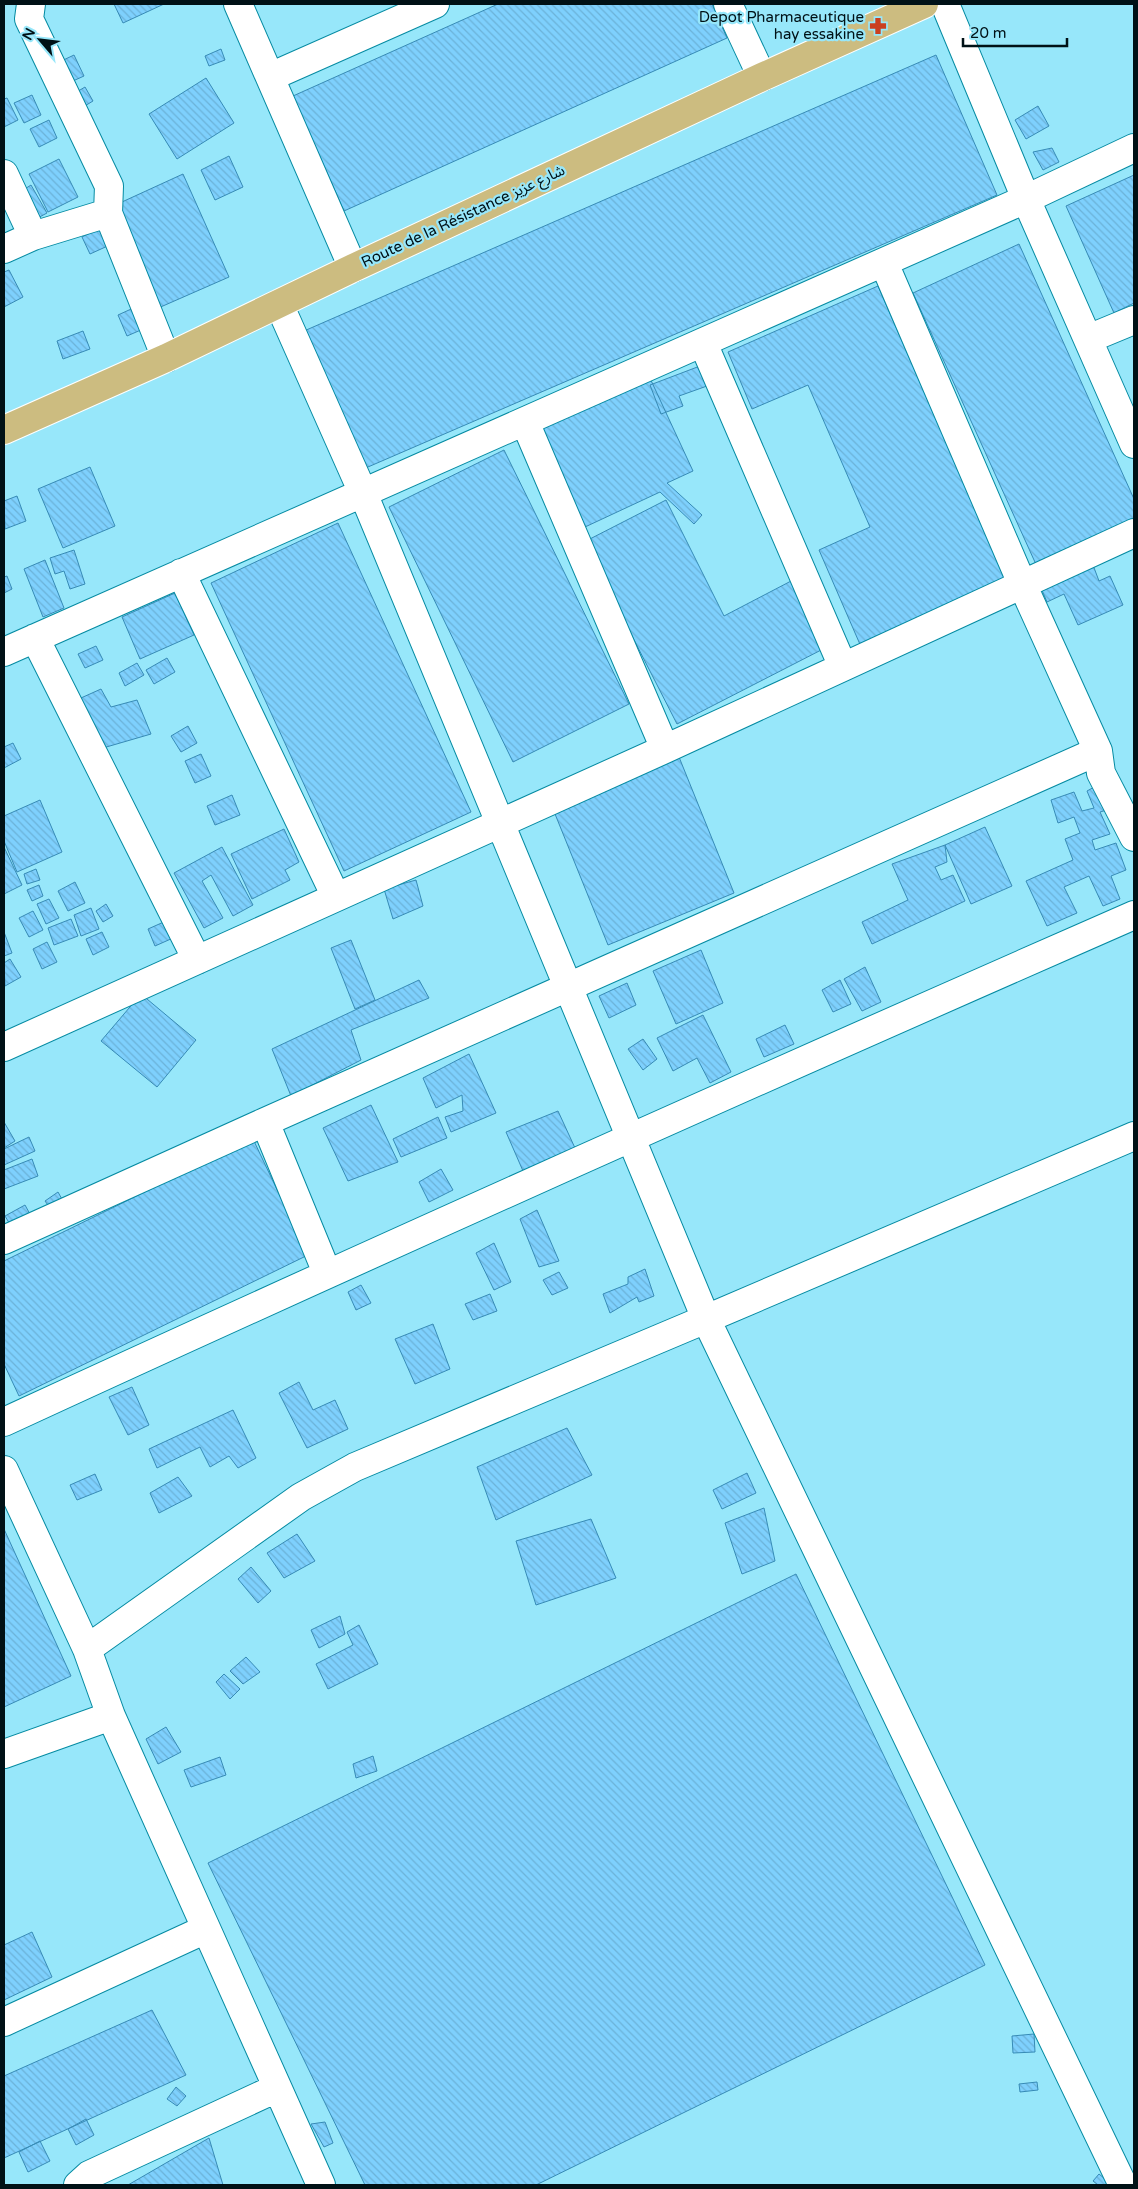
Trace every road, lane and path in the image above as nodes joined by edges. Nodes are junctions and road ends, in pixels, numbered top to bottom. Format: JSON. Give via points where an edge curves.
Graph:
{"nodes":[{"id":1,"x":31,"y":4,"type":"edge"},
{"id":2,"x":238,"y":4,"type":"edge"},
{"id":3,"x":435,"y":4,"type":"edge"},
{"id":4,"x":728,"y":4,"type":"edge"},
{"id":5,"x":945,"y":4,"type":"edge"},
{"id":6,"x":915,"y":6,"type":"edge"},
{"id":7,"x":270,"y":77,"type":"junction"},
{"id":8,"x":762,"y":77,"type":"junction"},
{"id":9,"x":1134,"y":148,"type":"edge"},
{"id":10,"x":4,"y":174,"type":"edge"},
{"id":11,"x":1026,"y":199,"type":"junction"},
{"id":12,"x":108,"y":214,"type":"junction"},
{"id":13,"x":33,"y":236,"type":"junction"},
{"id":14,"x":4,"y":249,"type":"edge"},
{"id":15,"x":884,"y":263,"type":"junction"},
{"id":16,"x":353,"y":268,"type":"junction"},
{"id":17,"x":278,"y":304,"type":"junction"},
{"id":18,"x":1134,"y":320,"type":"edge"},
{"id":19,"x":1088,"y":339,"type":"junction"},
{"id":20,"x":703,"y":343,"type":"junction"},
{"id":21,"x":166,"y":358,"type":"junction"},
{"id":22,"x":525,"y":422,"type":"junction"},
{"id":23,"x":4,"y":430,"type":"edge"},
{"id":24,"x":1134,"y":444,"type":"edge"},
{"id":25,"x":363,"y":493,"type":"junction"},
{"id":26,"x":1134,"y":533,"type":"edge"},
{"id":27,"x":181,"y":574,"type":"junction"},
{"id":28,"x":1023,"y":586,"type":"junction"},
{"id":29,"x":35,"y":638,"type":"junction"},
{"id":30,"x":4,"y":652,"type":"edge"},
{"id":31,"x":843,"y":667,"type":"junction"},
{"id":32,"x":665,"y":749,"type":"junction"},
{"id":33,"x":1098,"y":752,"type":"junction"},
{"id":34,"x":500,"y":824,"type":"junction"},
{"id":35,"x":1134,"y":838,"type":"edge"},
{"id":36,"x":336,"y":897,"type":"junction"},
{"id":37,"x":1134,"y":914,"type":"edge"},
{"id":38,"x":197,"y":960,"type":"junction"},
{"id":39,"x":568,"y":988,"type":"junction"},
{"id":40,"x":6,"y":1039,"type":"edge"},
{"id":41,"x":264,"y":1122,"type":"junction"},
{"id":42,"x":1134,"y":1136,"type":"edge"},
{"id":43,"x":630,"y":1137,"type":"junction"},
{"id":44,"x":4,"y":1240,"type":"edge"},
{"id":45,"x":327,"y":1273,"type":"junction"},
{"id":46,"x":706,"y":1319,"type":"junction"},
{"id":47,"x":4,"y":1422,"type":"edge"},
{"id":48,"x":4,"y":1470,"type":"edge"},
{"id":49,"x":87,"y":1649,"type":"junction"},
{"id":50,"x":111,"y":1716,"type":"junction"},
{"id":51,"x":4,"y":1754,"type":"edge"},
{"id":52,"x":206,"y":1929,"type":"junction"},
{"id":53,"x":4,"y":2022,"type":"edge"},
{"id":54,"x":277,"y":2088,"type":"junction"},
{"id":55,"x":78,"y":2185,"type":"edge"},
{"id":56,"x":321,"y":2185,"type":"edge"},
{"id":57,"x":1123,"y":2185,"type":"edge"}],
"edges":[{"from":1,"to":12,"type":"street","via":[[29,19],[109,186]]},
{"from":2,"to":7,"type":"street"},
{"from":3,"to":7,"type":"street"},
{"from":4,"to":8,"type":"street"},
{"from":5,"to":11,"type":"street"},
{"from":6,"to":8,"type":"main road","name":"Route de la Résistance شارع عزيز"},
{"from":7,"to":16,"type":"street"},
{"from":8,"to":16,"type":"main road","name":"Route de la Résistance شارع عزيز"},
{"from":9,"to":11,"type":"street"},
{"from":10,"to":13,"type":"street"},
{"from":11,"to":15,"type":"street"},
{"from":11,"to":19,"type":"street"},
{"from":12,"to":13,"type":"street"},
{"from":12,"to":21,"type":"street"},
{"from":13,"to":14,"type":"street"},
{"from":15,"to":20,"type":"street"},
{"from":15,"to":28,"type":"street"},
{"from":16,"to":17,"type":"main road","name":"Route de la Résistance شارع عزيز"},
{"from":17,"to":21,"type":"main road","name":"Route de la Résistance شارع عزيز"},
{"from":17,"to":25,"type":"street"},
{"from":18,"to":19,"type":"street"},
{"from":19,"to":24,"type":"street"},
{"from":20,"to":22,"type":"street"},
{"from":20,"to":31,"type":"street"},
{"from":21,"to":23,"type":"main road","name":"Route de la Résistance شارع عزيز"},
{"from":22,"to":25,"type":"street"},
{"from":22,"to":32,"type":"street"},
{"from":25,"to":27,"type":"street"},
{"from":25,"to":34,"type":"street"},
{"from":26,"to":28,"type":"street"},
{"from":27,"to":29,"type":"street"},
{"from":27,"to":36,"type":"street"},
{"from":28,"to":31,"type":"street"},
{"from":28,"to":33,"type":"street"},
{"from":29,"to":30,"type":"street"},
{"from":29,"to":38,"type":"street"},
{"from":31,"to":32,"type":"street"},
{"from":32,"to":34,"type":"street"},
{"from":33,"to":35,"type":"street","via":[[1101,773]]},
{"from":33,"to":39,"type":"street"},
{"from":34,"to":36,"type":"street"},
{"from":34,"to":39,"type":"street"},
{"from":36,"to":38,"type":"street"},
{"from":37,"to":43,"type":"street"},
{"from":38,"to":40,"type":"street"},
{"from":39,"to":41,"type":"street"},
{"from":39,"to":43,"type":"street"},
{"from":41,"to":44,"type":"street"},
{"from":41,"to":45,"type":"street"},
{"from":42,"to":46,"type":"street"},
{"from":43,"to":45,"type":"street"},
{"from":43,"to":46,"type":"street"},
{"from":45,"to":47,"type":"street"},
{"from":46,"to":49,"type":"street","via":[[355,1467],[301,1497]]},
{"from":46,"to":57,"type":"street"},
{"from":48,"to":49,"type":"street"},
{"from":49,"to":50,"type":"street"},
{"from":50,"to":51,"type":"street"},
{"from":50,"to":52,"type":"street"},
{"from":52,"to":53,"type":"street"},
{"from":52,"to":54,"type":"street"},
{"from":54,"to":55,"type":"street","via":[[88,2175]]},
{"from":54,"to":56,"type":"street"}]}
